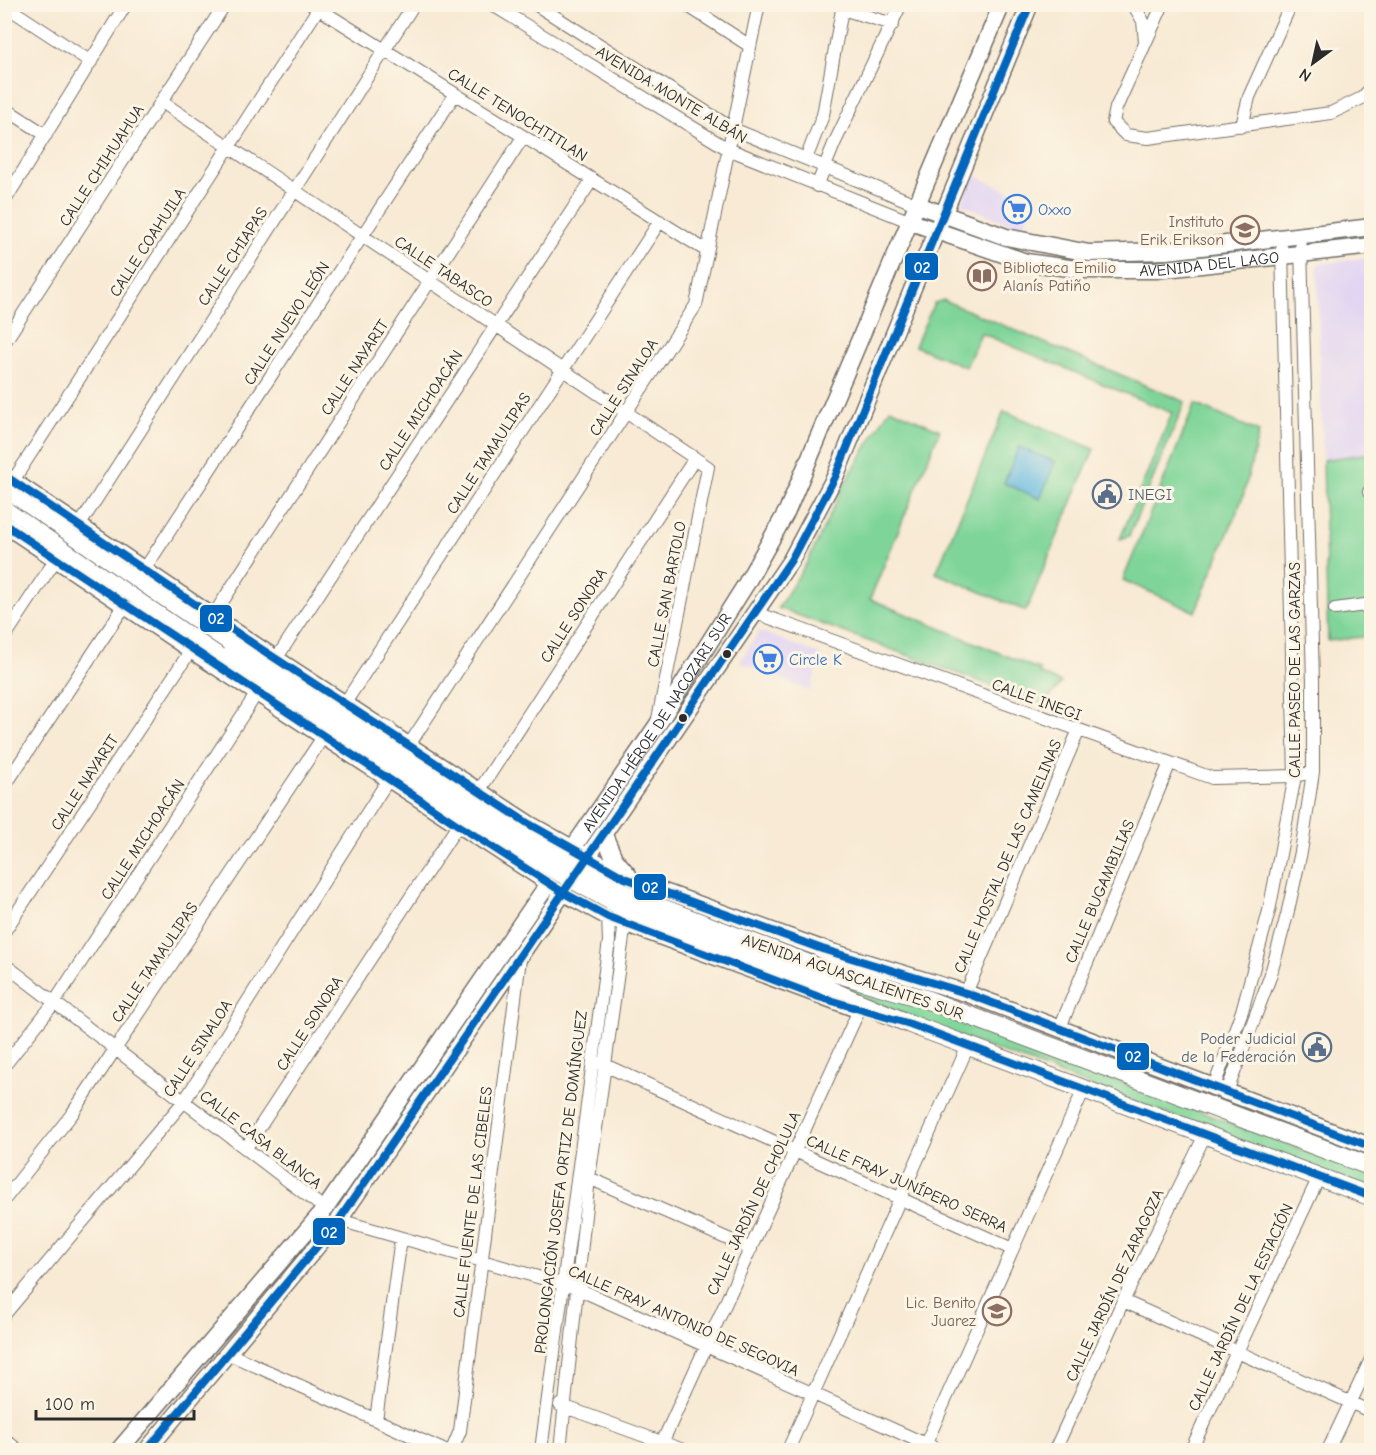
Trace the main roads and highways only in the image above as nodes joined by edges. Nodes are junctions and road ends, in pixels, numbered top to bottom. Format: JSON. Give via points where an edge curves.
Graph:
{"nodes":[{"id":1,"x":7,"y":484,"type":"edge"},
{"id":2,"x":4,"y":503,"type":"edge"},
{"id":3,"x":224,"y":647,"type":"junction"},
{"id":4,"x":315,"y":708,"type":"junction"},
{"id":5,"x":388,"y":731,"type":"road end"},
{"id":6,"x":352,"y":756,"type":"road end"},
{"id":7,"x":822,"y":949,"type":"road end"},
{"id":8,"x":818,"y":976,"type":"junction"},
{"id":9,"x":925,"y":999,"type":"junction"},
{"id":10,"x":1371,"y":1167,"type":"edge"},
{"id":11,"x":1371,"y":1197,"type":"edge"}],
"edges":[{"from":1,"to":3,"type":"main road","name":"AVENIDA AGUASCALIENTES SUR","bridge":true},
{"from":2,"to":3,"type":"main road","name":"AVENIDA AGUASCALIENTES SUR"},
{"from":3,"to":4,"type":"main road","name":"AVENIDA AGUASCALIENTES SUR"},
{"from":4,"to":5,"type":"main road","via":[[339,707]]},
{"from":4,"to":6,"type":"main road","via":[[320,728]]},
{"from":4,"to":8,"type":"main road","name":"AVENIDA AGUASCALIENTES SUR","bridge":true,"via":[[397,761],[625,894]]},
{"from":7,"to":9,"type":"main road"},
{"from":8,"to":9,"type":"main road","name":"AVENIDA AGUASCALIENTES SUR"},
{"from":8,"to":11,"type":"main road","name":"AVENIDA AGUASCALIENTES SUR","via":[[910,1024]]},
{"from":9,"to":10,"type":"main road","name":"AVENIDA AGUASCALIENTES SUR","via":[[1220,1098]]}]}
